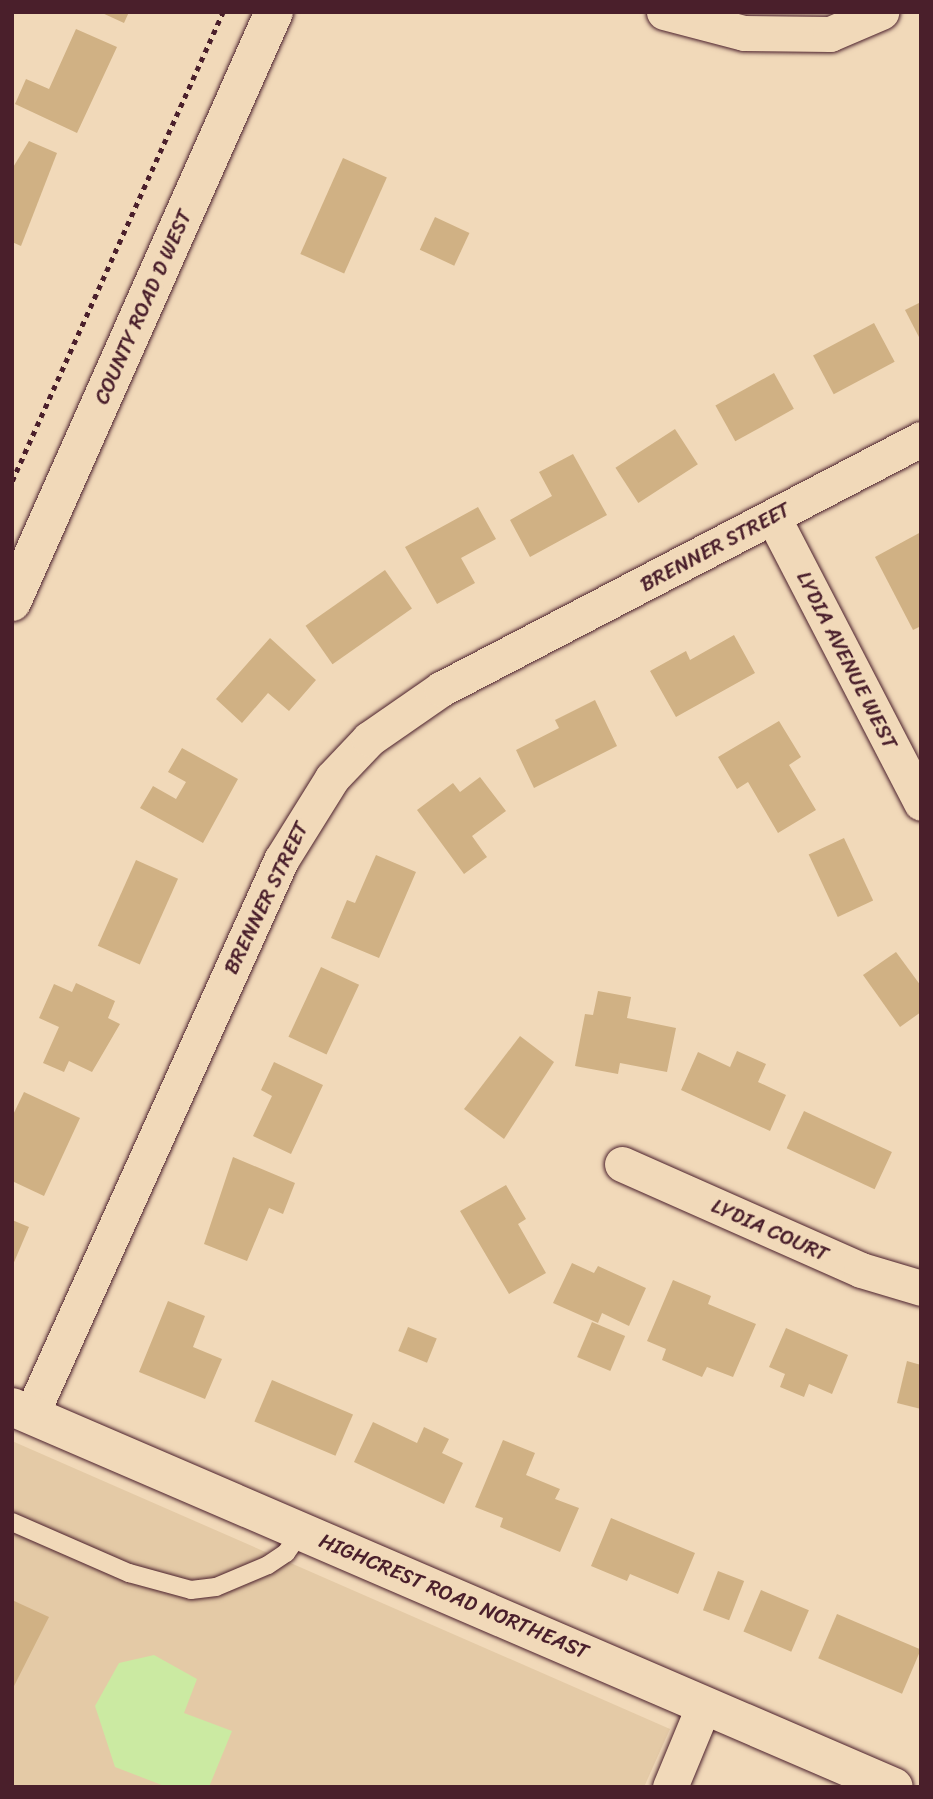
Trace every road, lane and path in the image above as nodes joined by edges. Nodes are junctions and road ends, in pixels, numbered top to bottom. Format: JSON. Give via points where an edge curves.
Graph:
{"nodes":[{"id":1,"x":223,"y":12,"type":"edge"},
{"id":2,"x":274,"y":12,"type":"edge"},
{"id":3,"x":664,"y":12,"type":"edge"},
{"id":4,"x":881,"y":12,"type":"edge"},
{"id":5,"x":921,"y":439,"type":"edge"},
{"id":6,"x":12,"y":481,"type":"edge"},
{"id":7,"x":772,"y":517,"type":"junction"},
{"id":8,"x":12,"y":601,"type":"edge"},
{"id":9,"x":921,"y":803,"type":"edge"},
{"id":10,"x":622,"y":1164,"type":"dead end"},
{"id":11,"x":921,"y":1288,"type":"edge"},
{"id":12,"x":22,"y":1411,"type":"edge"},
{"id":13,"x":12,"y":1522,"type":"edge"},
{"id":14,"x":302,"y":1530,"type":"junction"},
{"id":15,"x":704,"y":1705,"type":"junction"},
{"id":16,"x":670,"y":1787,"type":"edge"},
{"id":17,"x":894,"y":1787,"type":"edge"}],
"edges":[{"from":1,"to":6,"type":"path"},
{"from":2,"to":8,"type":"street","name":"COUNTY ROAD D WEST"},
{"from":3,"to":4,"type":"street","via":[[744,33],[830,34]]},
{"from":5,"to":7,"type":"street","name":"BRENNER STREET"},
{"from":7,"to":9,"type":"street","name":"LYDIA AVENUE WEST"},
{"from":7,"to":12,"type":"street","name":"BRENNER STREET","via":[[441,689],[369,739],[332,778],[281,860]]},
{"from":10,"to":11,"type":"street","name":"LYDIA COURT","via":[[862,1270]]},
{"from":12,"to":14,"type":"street","name":"HIGHCREST ROAD NORTHEAST"},
{"from":13,"to":14,"type":"lane","via":[[129,1573],[191,1590],[216,1587],[268,1565],[286,1552]]},
{"from":14,"to":15,"type":"street","name":"HIGHCREST ROAD NORTHEAST"},
{"from":15,"to":16,"type":"street"},
{"from":15,"to":17,"type":"street","name":"HIGHCREST ROAD NORTHEAST"}]}
